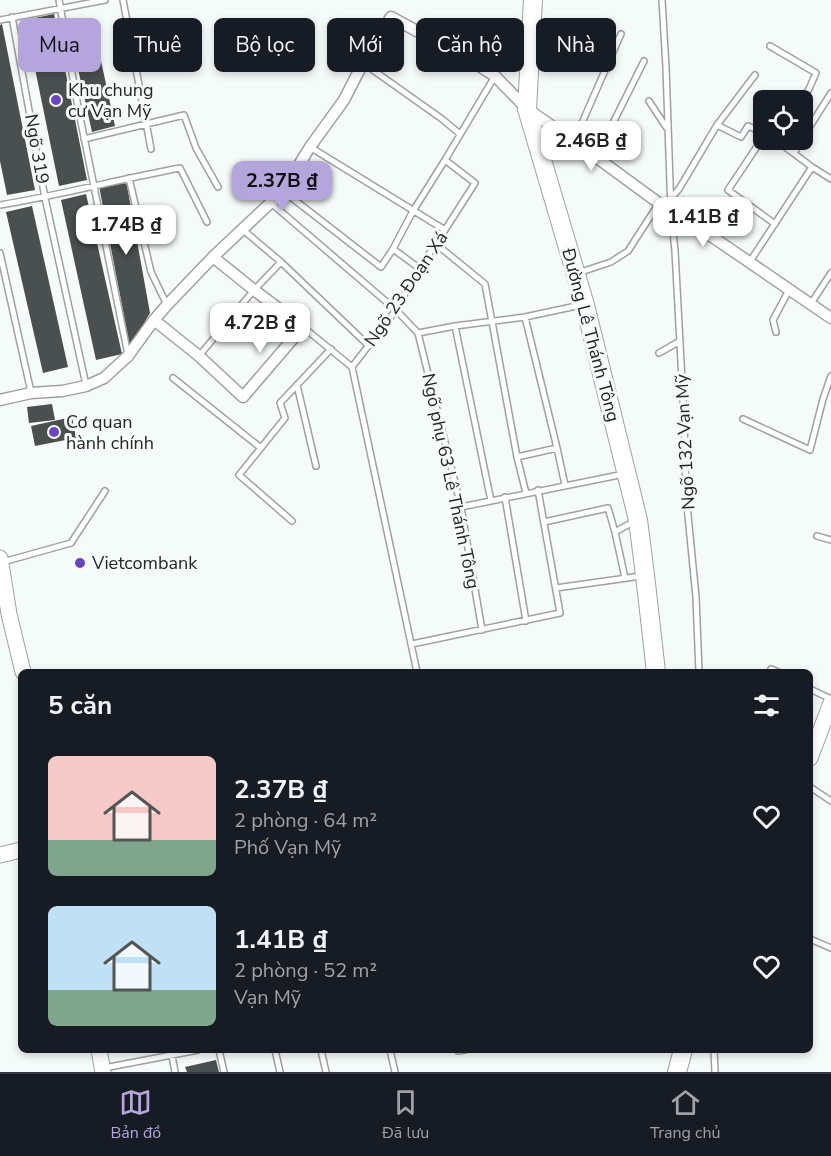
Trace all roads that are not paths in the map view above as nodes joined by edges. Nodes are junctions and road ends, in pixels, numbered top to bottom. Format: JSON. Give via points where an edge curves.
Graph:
{"nodes":[{"id":1,"x":59,"y":0,"type":"edge"},
{"id":2,"x":105,"y":0,"type":"edge"},
{"id":3,"x":123,"y":0,"type":"edge"},
{"id":4,"x":533,"y":0,"type":"edge"},
{"id":5,"x":662,"y":0,"type":"edge"},
{"id":6,"x":61,"y":8,"type":"junction"},
{"id":7,"x":12,"y":16,"type":"junction"},
{"id":8,"x":0,"y":20,"type":"edge"},
{"id":9,"x":404,"y":24,"type":"edge"},
{"id":10,"x":621,"y":33,"type":"dead end"},
{"id":11,"x":770,"y":46,"type":"dead end"},
{"id":12,"x":644,"y":61,"type":"dead end"},
{"id":13,"x":358,"y":72,"type":"edge"},
{"id":14,"x":376,"y":72,"type":"edge"},
{"id":15,"x":755,"y":75,"type":"dead end"},
{"id":16,"x":495,"y":76,"type":"junction"},
{"id":17,"x":808,"y":90,"type":"edge"},
{"id":18,"x":831,"y":93,"type":"edge"},
{"id":19,"x":649,"y":101,"type":"dead end"},
{"id":20,"x":527,"y":109,"type":"junction"},
{"id":21,"x":813,"y":122,"type":"edge"},
{"id":22,"x":146,"y":124,"type":"junction"},
{"id":23,"x":717,"y":125,"type":"junction"},
{"id":24,"x":667,"y":128,"type":"junction"},
{"id":25,"x":753,"y":128,"type":"edge"},
{"id":26,"x":460,"y":134,"type":"junction"},
{"id":27,"x":84,"y":139,"type":"junction"},
{"id":28,"x":574,"y":141,"type":"junction"},
{"id":29,"x":310,"y":147,"type":"junction"},
{"id":30,"x":152,"y":149,"type":"dead end"},
{"id":31,"x":754,"y":150,"type":"edge"},
{"id":32,"x":790,"y":150,"type":"edge"},
{"id":33,"x":796,"y":150,"type":"edge"},
{"id":34,"x":794,"y":153,"type":"junction"},
{"id":35,"x":596,"y":157,"type":"junction"},
{"id":36,"x":445,"y":160,"type":"junction"},
{"id":37,"x":812,"y":166,"type":"junction"},
{"id":38,"x":129,"y":177,"type":"junction"},
{"id":39,"x":831,"y":179,"type":"edge"},
{"id":40,"x":93,"y":186,"type":"junction"},
{"id":41,"x":219,"y":187,"type":"dead end"},
{"id":42,"x":283,"y":191,"type":"junction"},
{"id":43,"x":45,"y":198,"type":"junction"},
{"id":44,"x":670,"y":199,"type":"junction"},
{"id":45,"x":271,"y":202,"type":"junction"},
{"id":46,"x":659,"y":203,"type":"junction"},
{"id":47,"x":0,"y":205,"type":"edge"},
{"id":48,"x":413,"y":211,"type":"junction"},
{"id":49,"x":671,"y":212,"type":"junction"},
{"id":50,"x":207,"y":222,"type":"dead end"},
{"id":51,"x":776,"y":225,"type":"junction"},
{"id":52,"x":242,"y":229,"type":"junction"},
{"id":53,"x":445,"y":230,"type":"junction"},
{"id":54,"x":436,"y":244,"type":"junction"},
{"id":55,"x":393,"y":249,"type":"junction"},
{"id":56,"x":0,"y":253,"type":"edge"},
{"id":57,"x":213,"y":257,"type":"junction"},
{"id":58,"x":281,"y":262,"type":"junction"},
{"id":59,"x":749,"y":263,"type":"junction"},
{"id":60,"x":419,"y":268,"type":"junction"},
{"id":61,"x":831,"y":273,"type":"edge"},
{"id":62,"x":576,"y":274,"type":"junction"},
{"id":63,"x":789,"y":290,"type":"junction"},
{"id":64,"x":254,"y":291,"type":"junction"},
{"id":65,"x":167,"y":305,"type":"junction"},
{"id":66,"x":585,"y":305,"type":"junction"},
{"id":67,"x":810,"y":305,"type":"junction"},
{"id":68,"x":396,"y":310,"type":"junction"},
{"id":69,"x":525,"y":317,"type":"junction"},
{"id":70,"x":831,"y":318,"type":"edge"},
{"id":71,"x":154,"y":320,"type":"junction"},
{"id":72,"x":491,"y":321,"type":"junction"},
{"id":73,"x":455,"y":326,"type":"junction"},
{"id":74,"x":303,"y":327,"type":"junction"},
{"id":75,"x":776,"y":332,"type":"dead end"},
{"id":76,"x":418,"y":333,"type":"junction"},
{"id":77,"x":680,"y":341,"type":"junction"},
{"id":78,"x":369,"y":346,"type":"junction"},
{"id":79,"x":331,"y":349,"type":"junction"},
{"id":80,"x":659,"y":352,"type":"dead end"},
{"id":81,"x":128,"y":356,"type":"junction"},
{"id":82,"x":199,"y":356,"type":"junction"},
{"id":83,"x":352,"y":367,"type":"junction"},
{"id":84,"x":831,"y":376,"type":"edge"},
{"id":85,"x":173,"y":378,"type":"dead end"},
{"id":86,"x":297,"y":385,"type":"junction"},
{"id":87,"x":86,"y":386,"type":"junction"},
{"id":88,"x":31,"y":393,"type":"junction"},
{"id":89,"x":0,"y":400,"type":"edge"},
{"id":90,"x":743,"y":419,"type":"dead end"},
{"id":91,"x":261,"y":448,"type":"junction"},
{"id":92,"x":557,"y":448,"type":"junction"},
{"id":93,"x":517,"y":457,"type":"junction"},
{"id":94,"x":316,"y":466,"type":"dead end"},
{"id":95,"x":626,"y":473,"type":"junction"},
{"id":96,"x":565,"y":485,"type":"junction"},
{"id":97,"x":538,"y":490,"type":"junction"},
{"id":98,"x":105,"y":491,"type":"dead end"},
{"id":99,"x":526,"y":493,"type":"junction"},
{"id":100,"x":505,"y":497,"type":"junction"},
{"id":101,"x":491,"y":501,"type":"junction"},
{"id":102,"x":460,"y":507,"type":"junction"},
{"id":103,"x":638,"y":520,"type":"junction"},
{"id":104,"x":292,"y":521,"type":"dead end"},
{"id":105,"x":544,"y":522,"type":"junction"},
{"id":106,"x":615,"y":532,"type":"junction"},
{"id":107,"x":817,"y":536,"type":"dead end"},
{"id":108,"x":831,"y":540,"type":"edge"},
{"id":109,"x":1,"y":560,"type":"edge"},
{"id":110,"x":645,"y":575,"type":"junction"},
{"id":111,"x":625,"y":578,"type":"junction"},
{"id":112,"x":556,"y":588,"type":"junction"},
{"id":113,"x":5,"y":615,"type":"edge"},
{"id":114,"x":526,"y":621,"type":"junction"},
{"id":115,"x":482,"y":630,"type":"junction"},
{"id":116,"x":412,"y":644,"type":"junction"},
{"id":117,"x":21,"y":669,"type":"edge"},
{"id":118,"x":416,"y":669,"type":"edge"},
{"id":119,"x":656,"y":669,"type":"edge"},
{"id":120,"x":699,"y":669,"type":"edge"},
{"id":121,"x":813,"y":690,"type":"edge"},
{"id":122,"x":831,"y":701,"type":"edge"},
{"id":123,"x":813,"y":750,"type":"edge"},
{"id":124,"x":813,"y":789,"type":"edge"},
{"id":125,"x":831,"y":801,"type":"edge"},
{"id":126,"x":18,"y":851,"type":"edge"},
{"id":127,"x":0,"y":855,"type":"edge"},
{"id":128,"x":813,"y":940,"type":"edge"},
{"id":129,"x":831,"y":948,"type":"edge"},
{"id":130,"x":100,"y":1053,"type":"edge"},
{"id":131,"x":172,"y":1053,"type":"edge"},
{"id":132,"x":220,"y":1053,"type":"edge"},
{"id":133,"x":276,"y":1053,"type":"edge"},
{"id":134,"x":322,"y":1053,"type":"edge"},
{"id":135,"x":391,"y":1053,"type":"edge"},
{"id":136,"x":682,"y":1053,"type":"edge"},
{"id":137,"x":714,"y":1053,"type":"edge"},
{"id":138,"x":103,"y":1070,"type":"edge"},
{"id":139,"x":175,"y":1072,"type":"edge"},
{"id":140,"x":224,"y":1072,"type":"edge"},
{"id":141,"x":280,"y":1072,"type":"edge"},
{"id":142,"x":326,"y":1072,"type":"edge"},
{"id":143,"x":395,"y":1072,"type":"edge"},
{"id":144,"x":677,"y":1072,"type":"edge"},
{"id":145,"x":715,"y":1072,"type":"edge"}],
"edges":[{"from":1,"to":6,"type":"lane"},
{"from":2,"to":6,"type":"lane"},
{"from":3,"to":22,"type":"lane"},
{"from":4,"to":20,"type":"main road","name":"Đường Lê Thánh Tông"},
{"from":5,"to":24,"type":"lane","name":"Ngõ 132 Vạn Mỹ"},
{"from":6,"to":7,"type":"lane"},
{"from":6,"to":27,"type":"lane"},
{"from":7,"to":8,"type":"lane"},
{"from":7,"to":43,"type":"lane","name":"Ngõ 319"},
{"from":9,"to":16,"type":"street"},
{"from":10,"to":28,"type":"lane"},
{"from":11,"to":17,"type":"lane","via":[[816,73]]},
{"from":12,"to":35,"type":"lane"},
{"from":13,"to":29,"type":"street","via":[[344,100]]},
{"from":14,"to":26,"type":"lane"},
{"from":15,"to":23,"type":"lane"},
{"from":16,"to":20,"type":"street"},
{"from":16,"to":26,"type":"lane"},
{"from":18,"to":21,"type":"lane"},
{"from":19,"to":24,"type":"lane"},
{"from":20,"to":28,"type":"street"},
{"from":20,"to":62,"type":"main road","name":"Đường Lê Thánh Tông"},
{"from":22,"to":27,"type":"lane"},
{"from":22,"to":30,"type":"lane"},
{"from":22,"to":41,"type":"lane","via":[[184,115],[196,148]]},
{"from":23,"to":25,"type":"lane","via":[[741,137],[748,126]]},
{"from":23,"to":44,"type":"lane"},
{"from":24,"to":44,"type":"lane","name":"Ngõ 132 Vạn Mỹ"},
{"from":26,"to":36,"type":"lane"},
{"from":27,"to":40,"type":"lane"},
{"from":28,"to":35,"type":"street"},
{"from":29,"to":42,"type":"street"},
{"from":29,"to":48,"type":"lane"},
{"from":31,"to":51,"type":"lane","via":[[728,190]]},
{"from":32,"to":34,"type":"lane"},
{"from":33,"to":34,"type":"lane"},
{"from":34,"to":37,"type":"lane"},
{"from":35,"to":46,"type":"street"},
{"from":36,"to":48,"type":"lane"},
{"from":36,"to":53,"type":"lane","name":"Ngõ 23 Đoạn Xá","via":[[475,183]]},
{"from":37,"to":39,"type":"lane"},
{"from":37,"to":51,"type":"lane"},
{"from":38,"to":40,"type":"lane"},
{"from":38,"to":50,"type":"lane","via":[[180,168]]},
{"from":38,"to":65,"type":"lane","via":[[151,272]]},
{"from":40,"to":43,"type":"lane"},
{"from":40,"to":81,"type":"lane"},
{"from":42,"to":45,"type":"street"},
{"from":42,"to":55,"type":"lane","via":[[381,267]]},
{"from":43,"to":47,"type":"lane"},
{"from":43,"to":87,"type":"lane","name":"Ngõ 319"},
{"from":44,"to":49,"type":"lane","name":"Ngõ 132 Vạn Mỹ"},
{"from":45,"to":52,"type":"street"},
{"from":45,"to":68,"type":"lane"},
{"from":46,"to":49,"type":"street"},
{"from":46,"to":62,"type":"lane","via":[[628,251],[611,262]]},
{"from":48,"to":53,"type":"lane"},
{"from":48,"to":55,"type":"lane"},
{"from":49,"to":59,"type":"street"},
{"from":49,"to":77,"type":"lane","name":"Ngõ 132 Vạn Mỹ"},
{"from":51,"to":59,"type":"lane"},
{"from":52,"to":57,"type":"street"},
{"from":52,"to":58,"type":"lane"},
{"from":53,"to":54,"type":"lane","name":"Ngõ 23 Đoạn Xá"},
{"from":54,"to":60,"type":"lane","name":"Ngõ 23 Đoạn Xá"},
{"from":54,"to":72,"type":"lane","via":[[485,284]]},
{"from":55,"to":60,"type":"lane"},
{"from":56,"to":88,"type":"lane"},
{"from":57,"to":64,"type":"street"},
{"from":57,"to":65,"type":"street"},
{"from":58,"to":64,"type":"lane"},
{"from":58,"to":78,"type":"lane"},
{"from":59,"to":63,"type":"street"},
{"from":60,"to":68,"type":"lane","name":"Ngõ 23 Đoạn Xá"},
{"from":61,"to":67,"type":"lane"},
{"from":62,"to":66,"type":"main road","name":"Đường Lê Thánh Tông"},
{"from":63,"to":67,"type":"street"},
{"from":63,"to":75,"type":"lane","via":[[773,320]]},
{"from":64,"to":74,"type":"street"},
{"from":64,"to":82,"type":"lane"},
{"from":65,"to":71,"type":"street"},
{"from":66,"to":69,"type":"lane"},
{"from":66,"to":95,"type":"main road","name":"Đường Lê Thánh Tông"},
{"from":67,"to":70,"type":"street"},
{"from":68,"to":76,"type":"lane"},
{"from":68,"to":78,"type":"lane","name":"Ngõ 23 Đoạn Xá"},
{"from":69,"to":72,"type":"lane"},
{"from":69,"to":92,"type":"lane"},
{"from":71,"to":81,"type":"street"},
{"from":71,"to":82,"type":"street"},
{"from":72,"to":73,"type":"lane"},
{"from":72,"to":93,"type":"lane"},
{"from":73,"to":76,"type":"lane"},
{"from":73,"to":101,"type":"lane"},
{"from":74,"to":79,"type":"lane"},
{"from":74,"to":82,"type":"street","via":[[243,397]]},
{"from":76,"to":102,"type":"lane","name":"Ngõ phụ 63 Lê Thánh Tông"},
{"from":77,"to":80,"type":"lane"},
{"from":77,"to":120,"type":"lane","name":"Ngõ 132 Vạn Mỹ"},
{"from":78,"to":83,"type":"lane","name":"Ngõ 23 Đoạn Xá"},
{"from":79,"to":83,"type":"lane"},
{"from":79,"to":86,"type":"lane"},
{"from":81,"to":87,"type":"street","via":[[104,378]]},
{"from":83,"to":116,"type":"lane"},
{"from":84,"to":90,"type":"lane","via":[[810,450]]},
{"from":85,"to":91,"type":"lane"},
{"from":86,"to":91,"type":"lane","via":[[280,403],[285,418]]},
{"from":86,"to":94,"type":"lane"},
{"from":87,"to":88,"type":"street"},
{"from":88,"to":89,"type":"street"},
{"from":91,"to":104,"type":"lane","via":[[239,476]]},
{"from":92,"to":93,"type":"lane"},
{"from":92,"to":96,"type":"lane"},
{"from":93,"to":99,"type":"lane"},
{"from":95,"to":96,"type":"lane"},
{"from":95,"to":103,"type":"main road","name":"Đường Lê Thánh Tông"},
{"from":96,"to":97,"type":"lane"},
{"from":97,"to":99,"type":"lane"},
{"from":97,"to":105,"type":"lane"},
{"from":98,"to":109,"type":"lane","via":[[71,543]]},
{"from":99,"to":100,"type":"lane"},
{"from":100,"to":101,"type":"lane"},
{"from":100,"to":114,"type":"lane"},
{"from":101,"to":102,"type":"lane"},
{"from":102,"to":115,"type":"lane","name":"Ngõ phụ 63 Lê Thánh Tông"},
{"from":103,"to":106,"type":"lane"},
{"from":103,"to":110,"type":"main road","name":"Đường Lê Thánh Tông"},
{"from":105,"to":106,"type":"lane","via":[[608,508]]},
{"from":105,"to":112,"type":"lane"},
{"from":106,"to":111,"type":"lane"},
{"from":107,"to":108,"type":"lane"},
{"from":109,"to":113,"type":"main road"},
{"from":110,"to":111,"type":"lane"},
{"from":110,"to":119,"type":"main road","name":"Đường Lê Thánh Tông"},
{"from":111,"to":112,"type":"lane"},
{"from":112,"to":114,"type":"lane","via":[[560,613]]},
{"from":113,"to":117,"type":"main road"},
{"from":114,"to":115,"type":"lane"},
{"from":115,"to":116,"type":"lane"},
{"from":116,"to":118,"type":"lane"},
{"from":121,"to":122,"type":"lane"},
{"from":122,"to":123,"type":"main road"},
{"from":124,"to":125,"type":"lane"},
{"from":126,"to":127,"type":"main road"},
{"from":128,"to":129,"type":"lane"},
{"from":130,"to":138,"type":"main road"},
{"from":131,"to":138,"type":"lane"},
{"from":131,"to":139,"type":"lane"},
{"from":132,"to":140,"type":"lane"},
{"from":133,"to":141,"type":"lane"},
{"from":134,"to":142,"type":"lane"},
{"from":135,"to":143,"type":"lane"},
{"from":136,"to":144,"type":"main road"},
{"from":137,"to":145,"type":"lane"}]}
